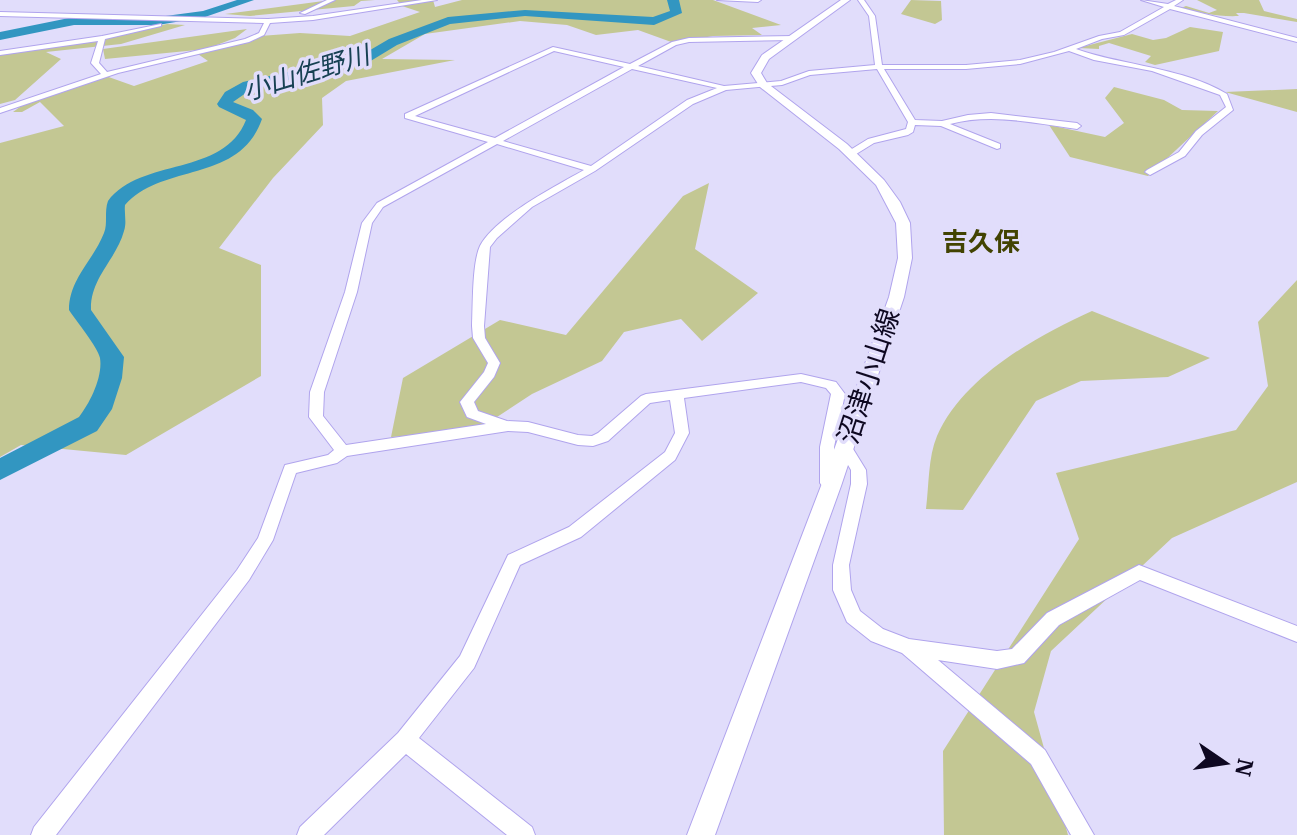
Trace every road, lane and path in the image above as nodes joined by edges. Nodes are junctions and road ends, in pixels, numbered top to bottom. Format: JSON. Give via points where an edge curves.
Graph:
{"nodes":[{"id":1,"x":332,"y":0,"type":"edge"},
{"id":2,"x":434,"y":0,"type":"edge"},
{"id":3,"x":721,"y":0,"type":"edge"},
{"id":4,"x":758,"y":0,"type":"edge"},
{"id":5,"x":846,"y":0,"type":"edge"},
{"id":6,"x":861,"y":0,"type":"edge"},
{"id":7,"x":1144,"y":0,"type":"edge"},
{"id":8,"x":1180,"y":0,"type":"edge"},
{"id":9,"x":398,"y":2,"type":"edge"},
{"id":10,"x":1172,"y":7,"type":"junction"},
{"id":11,"x":0,"y":14,"type":"edge"},
{"id":12,"x":182,"y":20,"type":"junction"},
{"id":13,"x":268,"y":21,"type":"junction"},
{"id":14,"x":278,"y":21,"type":"junction"},
{"id":15,"x":102,"y":38,"type":"junction"},
{"id":16,"x":794,"y":38,"type":"junction"},
{"id":17,"x":1297,"y":40,"type":"edge"},
{"id":18,"x":1069,"y":49,"type":"junction"},
{"id":19,"x":0,"y":53,"type":"edge"},
{"id":20,"x":630,"y":66,"type":"junction"},
{"id":21,"x":879,"y":67,"type":"junction"},
{"id":22,"x":105,"y":74,"type":"junction"},
{"id":23,"x":763,"y":85,"type":"junction"},
{"id":24,"x":725,"y":88,"type":"junction"},
{"id":25,"x":0,"y":111,"type":"edge"},
{"id":26,"x":912,"y":122,"type":"junction"},
{"id":27,"x":942,"y":124,"type":"junction"},
{"id":28,"x":1077,"y":126,"type":"dead end"},
{"id":29,"x":494,"y":141,"type":"junction"},
{"id":30,"x":997,"y":146,"type":"dead end"},
{"id":31,"x":850,"y":154,"type":"junction"},
{"id":32,"x":592,"y":169,"type":"junction"},
{"id":33,"x":1150,"y":172,"type":"dead end"},
{"id":34,"x":676,"y":394,"type":"junction"},
{"id":35,"x":508,"y":426,"type":"junction"},
{"id":36,"x":845,"y":448,"type":"junction"},
{"id":37,"x":343,"y":451,"type":"junction"},
{"id":38,"x":829,"y":496,"type":"junction"},
{"id":39,"x":1297,"y":634,"type":"edge"},
{"id":40,"x":909,"y":647,"type":"junction"},
{"id":41,"x":405,"y":740,"type":"junction"},
{"id":42,"x":42,"y":835,"type":"edge"},
{"id":43,"x":308,"y":835,"type":"edge"},
{"id":44,"x":524,"y":835,"type":"edge"},
{"id":45,"x":701,"y":835,"type":"edge"},
{"id":46,"x":1083,"y":835,"type":"edge"}],
"edges":[{"from":1,"to":14,"type":"street"},
{"from":2,"to":9,"type":"street"},
{"from":3,"to":4,"type":"street"},
{"from":5,"to":16,"type":"main road"},
{"from":6,"to":21,"type":"street","via":[[872,16]]},
{"from":7,"to":10,"type":"street"},
{"from":8,"to":10,"type":"street"},
{"from":9,"to":14,"type":"street"},
{"from":10,"to":17,"type":"street"},
{"from":10,"to":18,"type":"street","via":[[1122,34]]},
{"from":11,"to":12,"type":"street"},
{"from":12,"to":13,"type":"street"},
{"from":12,"to":15,"type":"street"},
{"from":13,"to":14,"type":"street"},
{"from":13,"to":22,"type":"street","via":[[262,34],[232,46]]},
{"from":15,"to":19,"type":"street"},
{"from":15,"to":22,"type":"street","via":[[95,63]]},
{"from":16,"to":20,"type":"street","via":[[681,41]]},
{"from":16,"to":23,"type":"main road","via":[[760,64],[756,73]]},
{"from":18,"to":21,"type":"street","via":[[992,66]]},
{"from":18,"to":33,"type":"street","via":[[1154,69],[1223,94],[1230,108],[1182,154]]},
{"from":20,"to":24,"type":"street"},
{"from":20,"to":29,"type":"street"},
{"from":20,"to":29,"type":"street","via":[[553,49],[408,116]]},
{"from":21,"to":23,"type":"street","via":[[809,73]]},
{"from":21,"to":26,"type":"street"},
{"from":22,"to":25,"type":"street"},
{"from":23,"to":24,"type":"street"},
{"from":23,"to":31,"type":"main road","name":"沼津小山線"},
{"from":24,"to":32,"type":"street","via":[[690,102]]},
{"from":26,"to":27,"type":"street"},
{"from":26,"to":31,"type":"street","via":[[905,133],[871,141]]},
{"from":27,"to":28,"type":"street","via":[[991,115]]},
{"from":27,"to":30,"type":"street"},
{"from":29,"to":32,"type":"street"},
{"from":29,"to":37,"type":"street","via":[[392,198],[367,223],[351,292],[317,392],[316,417]]},
{"from":31,"to":36,"type":"main road","name":"沼津小山線","via":[[889,195],[905,242],[903,269]]},
{"from":32,"to":35,"type":"street","via":[[516,214],[485,247],[479,338],[494,363],[491,375],[467,402],[472,414]]},
{"from":34,"to":35,"type":"street","via":[[646,399],[593,441]]},
{"from":34,"to":38,"type":"street","via":[[801,378],[831,385],[838,394],[827,447]]},
{"from":34,"to":41,"type":"street","via":[[682,433],[670,456],[575,532],[514,560],[467,662]]},
{"from":35,"to":37,"type":"street"},
{"from":36,"to":38,"type":"main road","name":"沼津小山線"},
{"from":36,"to":40,"type":"street","via":[[858,470],[859,484],[841,565],[842,590],[853,616],[868,630]]},
{"from":37,"to":42,"type":"street","via":[[332,459],[290,469],[265,540],[243,575]]},
{"from":38,"to":45,"type":"main road","name":"沼津小山線"},
{"from":39,"to":40,"type":"street","via":[[1139,572],[1053,619],[1017,657],[997,660]]},
{"from":40,"to":46,"type":"street","via":[[1038,757]]},
{"from":41,"to":43,"type":"street"},
{"from":41,"to":44,"type":"street"}]}
